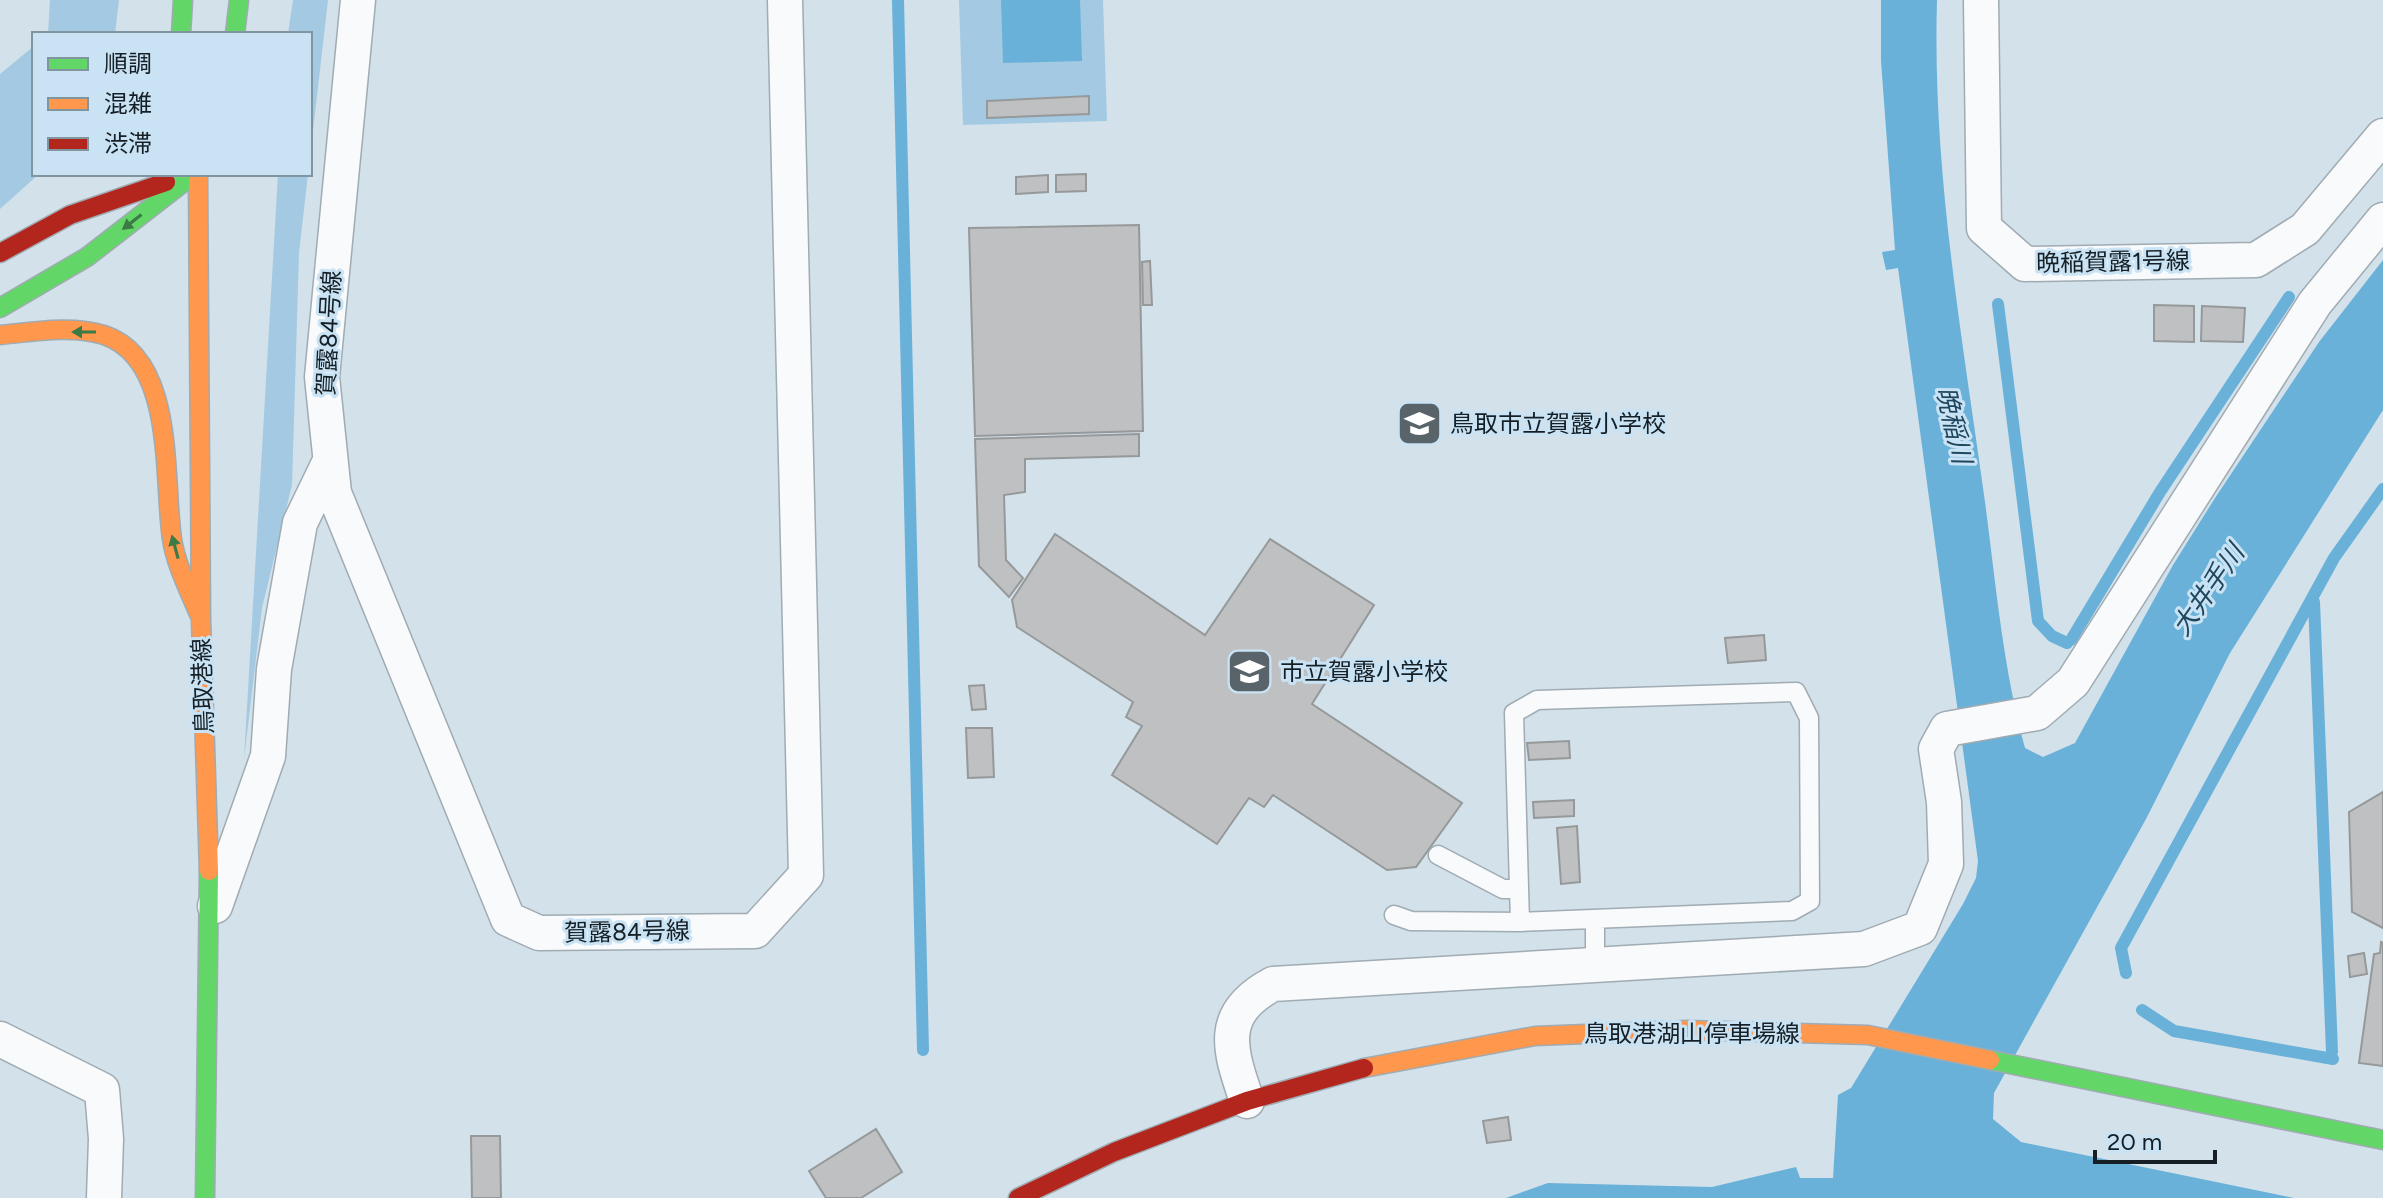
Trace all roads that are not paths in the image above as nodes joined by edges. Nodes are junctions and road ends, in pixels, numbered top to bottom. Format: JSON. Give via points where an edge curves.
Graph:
{"nodes":[{"id":1,"x":183,"y":0,"type":"edge"},
{"id":2,"x":239,"y":0,"type":"edge"},
{"id":3,"x":358,"y":0,"type":"edge"},
{"id":4,"x":785,"y":0,"type":"edge"},
{"id":5,"x":1981,"y":0,"type":"edge"},
{"id":6,"x":181,"y":32,"type":"edge"},
{"id":7,"x":235,"y":32,"type":"edge"},
{"id":8,"x":2383,"y":136,"type":"edge"},
{"id":9,"x":187,"y":176,"type":"edge"},
{"id":10,"x":190,"y":176,"type":"edge"},
{"id":11,"x":193,"y":176,"type":"edge"},
{"id":12,"x":2383,"y":220,"type":"edge"},
{"id":13,"x":0,"y":253,"type":"edge"},
{"id":14,"x":0,"y":308,"type":"edge"},
{"id":15,"x":0,"y":335,"type":"edge"},
{"id":16,"x":330,"y":461,"type":"junction"},
{"id":17,"x":201,"y":620,"type":"junction"},
{"id":18,"x":1438,"y":855,"type":"dead end"},
{"id":19,"x":1519,"y":889,"type":"junction"},
{"id":20,"x":1394,"y":915,"type":"dead end"},
{"id":21,"x":210,"y":918,"type":"junction"},
{"id":22,"x":1595,"y":919,"type":"junction"},
{"id":23,"x":1520,"y":922,"type":"junction"},
{"id":24,"x":1595,"y":962,"type":"junction"},
{"id":25,"x":0,"y":1039,"type":"edge"},
{"id":26,"x":1247,"y":1101,"type":"junction"},
{"id":27,"x":2383,"y":1140,"type":"edge"},
{"id":28,"x":104,"y":1198,"type":"edge"},
{"id":29,"x":205,"y":1198,"type":"edge"},
{"id":30,"x":1018,"y":1198,"type":"edge"}],
"edges":[{"from":1,"to":6,"type":"main road"},
{"from":2,"to":7,"type":"main road"},
{"from":3,"to":16,"type":"street","name":"賀露84号線","via":[[322,377]]},
{"from":4,"to":16,"type":"street","name":"賀露84号線","via":[[806,875],[755,931],[539,933],[508,919],[334,493]]},
{"from":5,"to":8,"type":"street","name":"晩稲賀露1号線","via":[[1984,228],[2025,264],[2256,260],[2305,229]]},
{"from":9,"to":13,"type":"main road","via":[[70,215]]},
{"from":10,"to":14,"type":"main road","one_way":true,"via":[[87,257]]},
{"from":11,"to":17,"type":"main road","name":"鳥取港線"},
{"from":12,"to":24,"type":"street","via":[[2315,303],[2073,682],[2037,713],[1947,729],[1936,749],[1946,864],[1920,928],[1864,949]]},
{"from":17,"to":15,"type":"main road","one_way":true,"via":[[172,543],[161,406],[139,353],[99,332]]},
{"from":16,"to":21,"type":"street","via":[[300,523],[289,575],[274,669],[268,756]]},
{"from":17,"to":21,"type":"main road","name":"鳥取港線"},
{"from":18,"to":19,"type":"lane","via":[[1503,889]]},
{"from":19,"to":22,"type":"lane","via":[[1514,713],[1537,700],[1796,692],[1809,718],[1810,901],[1792,911]]},
{"from":19,"to":23,"type":"lane"},
{"from":20,"to":23,"type":"lane","via":[[1411,921]]},
{"from":21,"to":29,"type":"main road","name":"鳥取港線"},
{"from":22,"to":23,"type":"lane"},
{"from":22,"to":24,"type":"lane"},
{"from":24,"to":26,"type":"street","via":[[1273,984],[1254,994],[1229,1032]]},
{"from":25,"to":28,"type":"street","via":[[102,1090]]},
{"from":26,"to":27,"type":"main road","name":"鳥取港湖山停車場線","via":[[1383,1063],[1535,1036],[1687,1030],[1868,1035]]},
{"from":26,"to":30,"type":"main road","name":"鳥取港湖山停車場線","via":[[1114,1152]]}]}
